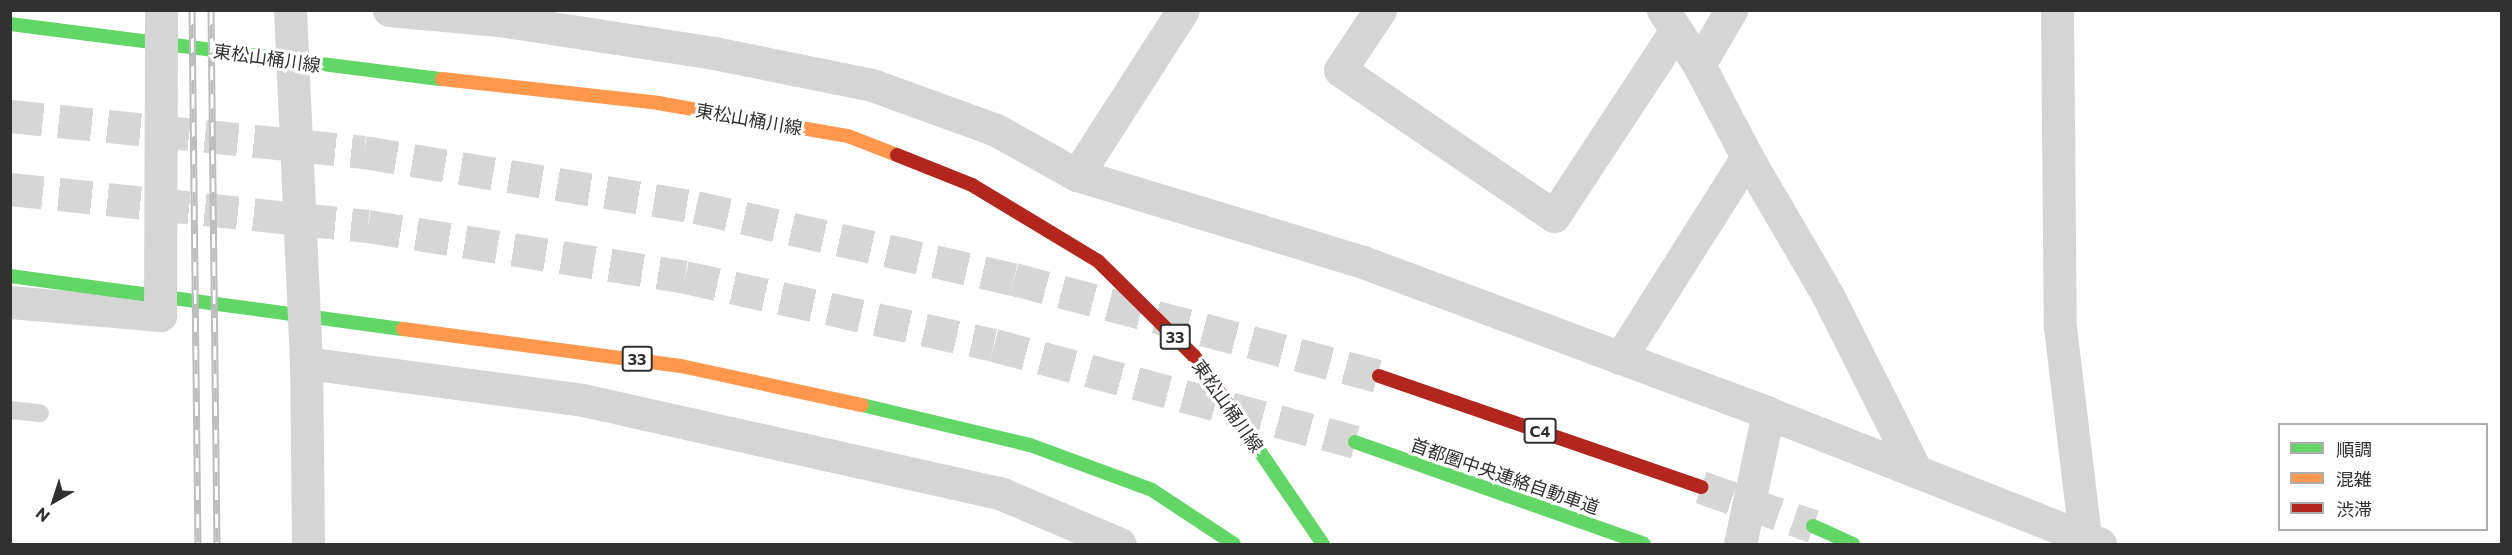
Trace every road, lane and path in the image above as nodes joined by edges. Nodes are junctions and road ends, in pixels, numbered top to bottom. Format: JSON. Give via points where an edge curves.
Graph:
{"nodes":[{"id":1,"x":161,"y":10,"type":"edge"},
{"id":2,"x":290,"y":10,"type":"edge"},
{"id":3,"x":389,"y":10,"type":"edge"},
{"id":4,"x":1183,"y":10,"type":"edge"},
{"id":5,"x":1380,"y":10,"type":"edge"},
{"id":6,"x":1731,"y":10,"type":"edge"},
{"id":7,"x":2057,"y":10,"type":"edge"},
{"id":8,"x":1669,"y":21,"type":"edge"},
{"id":9,"x":10,"y":24,"type":"edge"},
{"id":10,"x":1699,"y":65,"type":"junction"},
{"id":11,"x":1747,"y":157,"type":"junction"},
{"id":12,"x":1077,"y":175,"type":"junction"},
{"id":13,"x":10,"y":276,"type":"edge"},
{"id":14,"x":10,"y":302,"type":"edge"},
{"id":15,"x":1620,"y":358,"type":"junction"},
{"id":16,"x":306,"y":363,"type":"junction"},
{"id":17,"x":1379,"y":376,"type":"tunnel mouth"},
{"id":18,"x":10,"y":410,"type":"edge"},
{"id":19,"x":40,"y":413,"type":"dead end"},
{"id":20,"x":1768,"y":413,"type":"junction"},
{"id":21,"x":1355,"y":442,"type":"tunnel mouth"},
{"id":22,"x":1916,"y":471,"type":"junction"},
{"id":23,"x":1701,"y":487,"type":"tunnel mouth"},
{"id":24,"x":1813,"y":526,"type":"tunnel mouth"},
{"id":25,"x":2093,"y":541,"type":"edge"},
{"id":26,"x":308,"y":544,"type":"edge"},
{"id":27,"x":1120,"y":544,"type":"edge"},
{"id":28,"x":1234,"y":544,"type":"edge"},
{"id":29,"x":1323,"y":544,"type":"edge"},
{"id":30,"x":1644,"y":544,"type":"edge"},
{"id":31,"x":1740,"y":544,"type":"edge"},
{"id":32,"x":1853,"y":544,"type":"edge"}],
"edges":[{"from":1,"to":14,"type":"street","bridge":true,"via":[[160,315]]},
{"from":2,"to":16,"type":"street","bridge":true},
{"from":3,"to":12,"type":"street","via":[[499,20],[714,53],[872,85],[996,130]]},
{"from":4,"to":12,"type":"street"},
{"from":5,"to":8,"type":"street","via":[[1340,70],[1554,216]]},
{"from":6,"to":10,"type":"street"},
{"from":7,"to":25,"type":"street","via":[[2060,327]]},
{"from":8,"to":10,"type":"street"},
{"from":9,"to":29,"type":"main road","name":"東松山桶川線","number":"33","via":[[364,71],[658,103],[848,136],[972,185],[1098,261],[1194,356]]},
{"from":10,"to":11,"type":"street"},
{"from":11,"to":15,"type":"street"},
{"from":11,"to":22,"type":"street","via":[[1827,294]]},
{"from":12,"to":15,"type":"street","via":[[1363,262]]},
{"from":13,"to":28,"type":"main road","number":"33","via":[[681,366],[848,402],[1030,444],[1152,490]]},
{"from":15,"to":20,"type":"street"},
{"from":16,"to":26,"type":"street"},
{"from":16,"to":27,"type":"street","via":[[584,400],[1002,494]]},
{"from":17,"to":23,"type":"main road","number":"C4"},
{"from":18,"to":19,"type":"lane"},
{"from":20,"to":22,"type":"street"},
{"from":20,"to":31,"type":"street","bridge":true},
{"from":21,"to":30,"type":"main road","name":"首都圏中央連絡自動車道"},
{"from":22,"to":25,"type":"street"},
{"from":24,"to":32,"type":"main road"}]}
